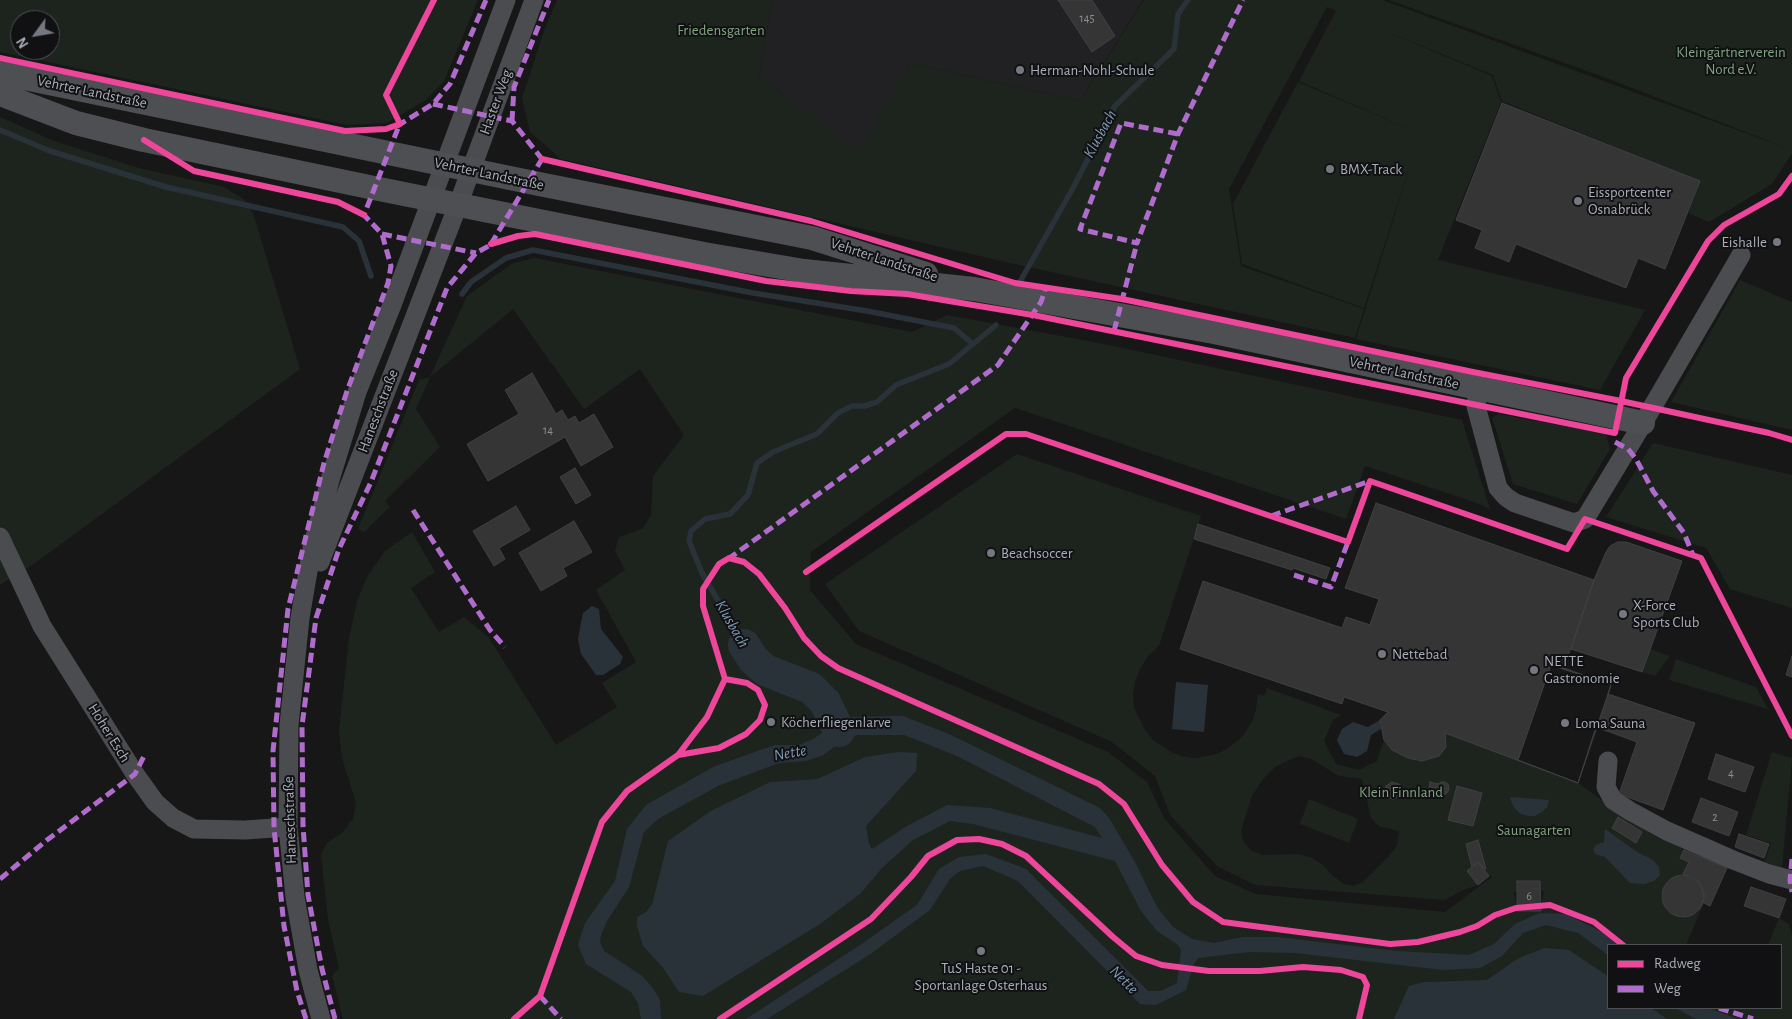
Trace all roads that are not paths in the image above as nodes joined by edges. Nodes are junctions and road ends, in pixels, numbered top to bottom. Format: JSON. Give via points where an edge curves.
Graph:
{"nodes":[{"id":1,"x":506,"y":0,"type":"edge"},
{"id":2,"x":534,"y":0,"type":"edge"},
{"id":3,"x":0,"y":73,"type":"edge"},
{"id":4,"x":0,"y":94,"type":"edge"},
{"id":5,"x":443,"y":164,"type":"junction"},
{"id":6,"x":471,"y":170,"type":"junction"},
{"id":7,"x":430,"y":199,"type":"junction"},
{"id":8,"x":458,"y":205,"type":"junction"},
{"id":9,"x":1741,"y":255,"type":"dead end"},
{"id":10,"x":974,"y":288,"type":"junction"},
{"id":11,"x":1478,"y":389,"type":"junction"},
{"id":12,"x":1643,"y":423,"type":"junction"},
{"id":13,"x":0,"y":537,"type":"edge"},
{"id":14,"x":300,"y":618,"type":"junction"},
{"id":15,"x":1608,"y":761,"type":"dead end"},
{"id":16,"x":288,"y":827,"type":"junction"},
{"id":17,"x":1792,"y":880,"type":"edge"},
{"id":18,"x":321,"y":1019,"type":"edge"}],
"edges":[{"from":1,"to":5,"type":"street","name":"Haster Weg"},
{"from":2,"to":6,"type":"street","name":"Haster Weg"},
{"from":3,"to":5,"type":"main road","name":"Vehrter Landstraße"},
{"from":4,"to":7,"type":"main road","name":"Vehrter Landstraße","via":[[76,123],[144,140]]},
{"from":5,"to":6,"type":"main road","name":"Vehrter Landstraße"},
{"from":5,"to":7,"type":"street","name":"Haster Weg"},
{"from":6,"to":8,"type":"street","name":"Haster Weg"},
{"from":6,"to":10,"type":"main road","name":"Vehrter Landstraße","via":[[812,238]]},
{"from":7,"to":8,"type":"main road","name":"Vehrter Landstraße"},
{"from":7,"to":14,"type":"street","name":"Haneschstraße","via":[[354,400],[312,548]]},
{"from":8,"to":10,"type":"main road","name":"Vehrter Landstraße","via":[[804,272]]},
{"from":8,"to":14,"type":"street","name":"Haneschstraße"},
{"from":9,"to":12,"type":"street"},
{"from":10,"to":11,"type":"main road","name":"Vehrter Landstraße","via":[[1214,332]]},
{"from":11,"to":12,"type":"main road","name":"Vehrter Landstraße"},
{"from":11,"to":12,"type":"street","via":[[1476,406],[1498,488],[1514,503],[1574,523],[1585,519]]},
{"from":13,"to":16,"type":"street","name":"Hoher Esch","via":[[42,626],[155,802],[173,818],[194,829]]},
{"from":14,"to":16,"type":"street","name":"Haneschstraße","via":[[289,726]]},
{"from":15,"to":17,"type":"street","via":[[1606,787],[1614,800],[1630,812],[1733,860]]},
{"from":16,"to":18,"type":"street","name":"Haneschstraße","via":[[298,916]]}]}
